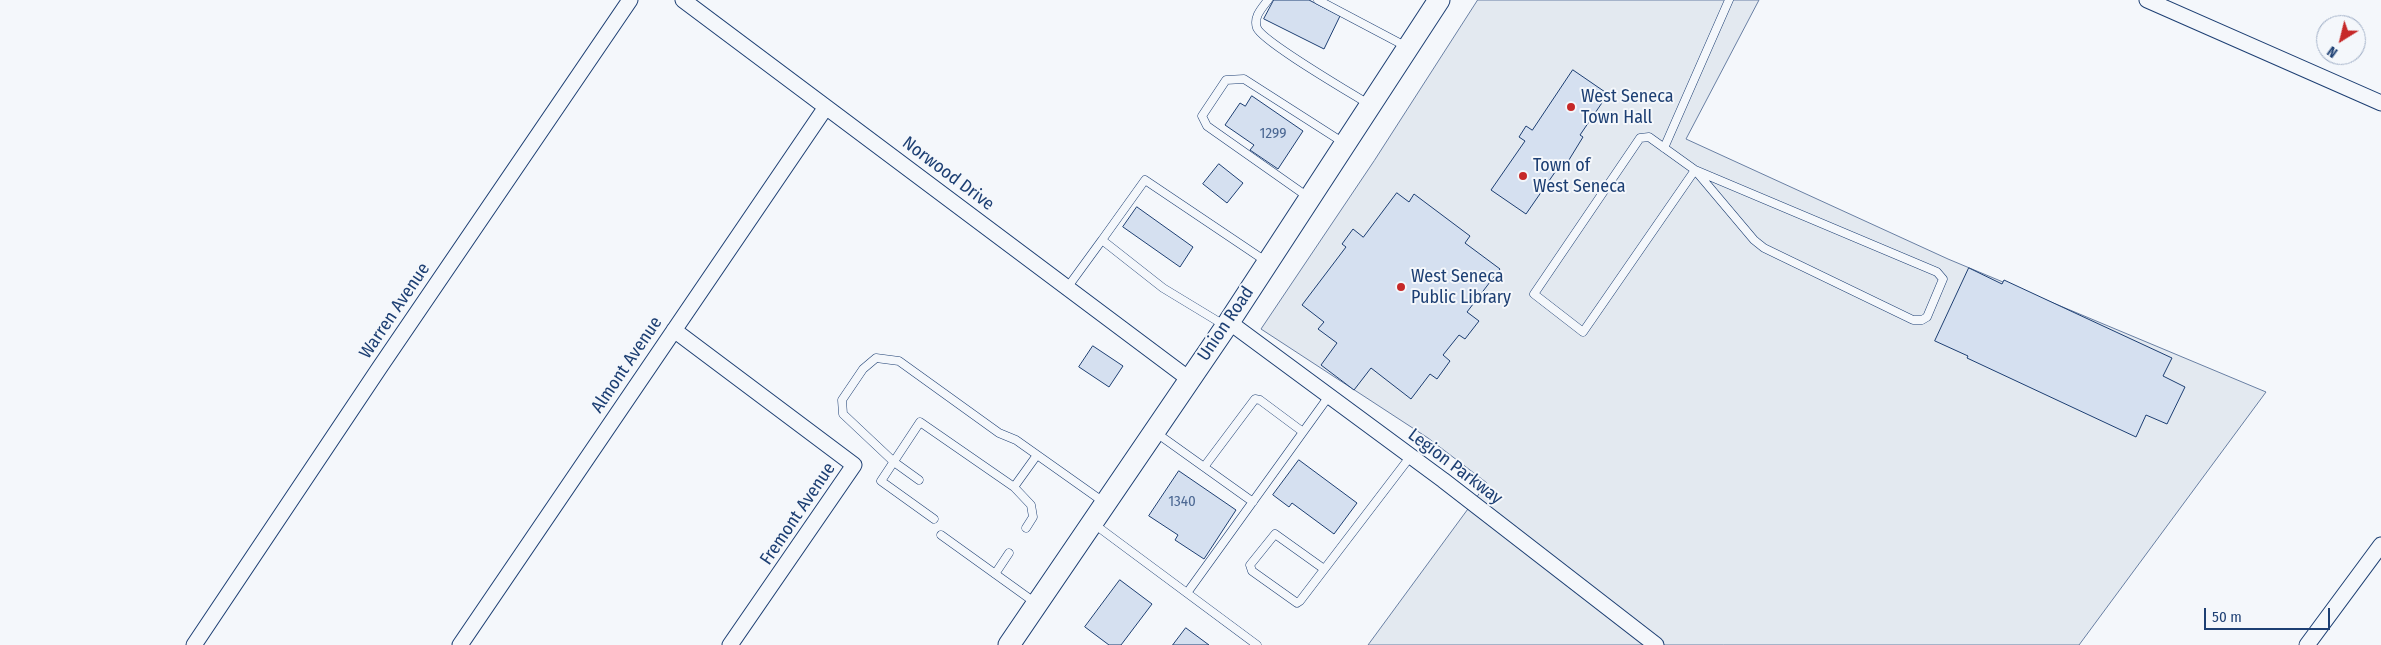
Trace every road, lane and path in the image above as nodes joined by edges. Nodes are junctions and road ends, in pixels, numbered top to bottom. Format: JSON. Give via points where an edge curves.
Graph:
{"nodes":[{"id":1,"x":630,"y":0,"type":"edge"},
{"id":2,"x":683,"y":0,"type":"edge"},
{"id":3,"x":1268,"y":0,"type":"edge"},
{"id":4,"x":1318,"y":0,"type":"edge"},
{"id":5,"x":1439,"y":0,"type":"edge"},
{"id":6,"x":1729,"y":0,"type":"edge"},
{"id":7,"x":2148,"y":0,"type":"edge"},
{"id":8,"x":1408,"y":48,"type":"junction"},
{"id":9,"x":2381,"y":103,"type":"edge"},
{"id":10,"x":1370,"y":105,"type":"junction"},
{"id":11,"x":826,"y":107,"type":"junction"},
{"id":12,"x":1344,"y":143,"type":"junction"},
{"id":13,"x":1664,"y":148,"type":"junction"},
{"id":14,"x":1695,"y":170,"type":"junction"},
{"id":15,"x":1309,"y":197,"type":"junction"},
{"id":16,"x":1102,"y":240,"type":"junction"},
{"id":17,"x":1267,"y":262,"type":"junction"},
{"id":18,"x":1067,"y":288,"type":"junction"},
{"id":19,"x":1227,"y":324,"type":"junction"},
{"id":20,"x":674,"y":330,"type":"junction"},
{"id":21,"x":1190,"y":379,"type":"junction"},
{"id":22,"x":1329,"y":396,"type":"junction"},
{"id":23,"x":1154,"y":431,"type":"junction"},
{"id":24,"x":1303,"y":432,"type":"junction"},
{"id":25,"x":1037,"y":455,"type":"junction"},
{"id":26,"x":1410,"y":457,"type":"junction"},
{"id":27,"x":894,"y":462,"type":"junction"},
{"id":28,"x":1204,"y":467,"type":"junction"},
{"id":29,"x":919,"y":480,"type":"dead end"},
{"id":30,"x":1014,"y":487,"type":"junction"},
{"id":31,"x":1253,"y":502,"type":"junction"},
{"id":32,"x":1105,"y":503,"type":"junction"},
{"id":33,"x":934,"y":519,"type":"dead end"},
{"id":34,"x":1092,"y":523,"type":"junction"},
{"id":35,"x":1026,"y":528,"type":"dead end"},
{"id":36,"x":941,"y":535,"type":"dead end"},
{"id":37,"x":2381,"y":545,"type":"edge"},
{"id":38,"x":1009,"y":553,"type":"dead end"},
{"id":39,"x":1324,"y":569,"type":"junction"},
{"id":40,"x":995,"y":574,"type":"junction"},
{"id":41,"x":1187,"y":593,"type":"junction"},
{"id":42,"x":1037,"y":604,"type":"junction"},
{"id":43,"x":194,"y":645,"type":"edge"},
{"id":44,"x":460,"y":645,"type":"edge"},
{"id":45,"x":730,"y":645,"type":"edge"},
{"id":46,"x":1009,"y":645,"type":"edge"},
{"id":47,"x":1258,"y":645,"type":"edge"},
{"id":48,"x":1656,"y":645,"type":"edge"},
{"id":49,"x":2306,"y":645,"type":"edge"}],
"edges":[{"from":1,"to":43,"type":"street","name":"Warren Avenue"},
{"from":2,"to":11,"type":"street","name":"Norwood Drive"},
{"from":3,"to":10,"type":"lane","via":[[1256,19],[1261,34]]},
{"from":4,"to":8,"type":"lane"},
{"from":5,"to":8,"type":"main road","name":"Union Road"},
{"from":6,"to":13,"type":"lane"},
{"from":7,"to":9,"type":"street"},
{"from":8,"to":10,"type":"main road","name":"Union Road"},
{"from":10,"to":12,"type":"main road","name":"Union Road"},
{"from":11,"to":18,"type":"street","name":"Norwood Drive"},
{"from":11,"to":20,"type":"street","name":"Almont Avenue"},
{"from":12,"to":15,"type":"main road","name":"Union Road"},
{"from":12,"to":15,"type":"lane","via":[[1244,79],[1226,80],[1202,116],[1207,126]]},
{"from":13,"to":14,"type":"lane"},
{"from":13,"to":14,"type":"lane","via":[[1650,137],[1640,138],[1534,294],[1563,318],[1583,332]]},
{"from":14,"to":14,"type":"lane","via":[[1936,272],[1943,279],[1927,317],[1914,320],[1764,248]]},
{"from":15,"to":17,"type":"main road","name":"Union Road"},
{"from":16,"to":17,"type":"lane","via":[[1145,180]]},
{"from":16,"to":18,"type":"lane"},
{"from":16,"to":19,"type":"lane","via":[[1163,288]]},
{"from":17,"to":19,"type":"main road","name":"Union Road"},
{"from":18,"to":21,"type":"street","name":"Norwood Drive"},
{"from":19,"to":21,"type":"main road","name":"Union Road"},
{"from":19,"to":22,"type":"street","name":"Legion Parkway"},
{"from":20,"to":44,"type":"street","name":"Almont Avenue"},
{"from":20,"to":45,"type":"street","name":"Fremont Avenue","via":[[854,465]]},
{"from":21,"to":23,"type":"main road","name":"Union Road"},
{"from":22,"to":24,"type":"lane"},
{"from":22,"to":26,"type":"street","name":"Legion Parkway"},
{"from":23,"to":28,"type":"lane"},
{"from":23,"to":32,"type":"main road","name":"Union Road"},
{"from":24,"to":28,"type":"lane","via":[[1255,399]]},
{"from":24,"to":31,"type":"lane"},
{"from":25,"to":27,"type":"lane","via":[[999,433],[899,361],[876,358],[863,369],[842,400],[843,414]]},
{"from":25,"to":30,"type":"lane"},
{"from":25,"to":32,"type":"lane"},
{"from":26,"to":39,"type":"lane"},
{"from":26,"to":48,"type":"street","name":"Legion Parkway"},
{"from":27,"to":29,"type":"lane"},
{"from":27,"to":30,"type":"lane","via":[[920,422]]},
{"from":27,"to":33,"type":"lane","via":[[881,481]]},
{"from":28,"to":31,"type":"lane"},
{"from":30,"to":35,"type":"lane","via":[[1031,504],[1033,517]]},
{"from":31,"to":41,"type":"lane"},
{"from":32,"to":34,"type":"main road","name":"Union Road"},
{"from":34,"to":41,"type":"lane"},
{"from":34,"to":42,"type":"main road","name":"Union Road"},
{"from":36,"to":40,"type":"lane"},
{"from":37,"to":49,"type":"street"},
{"from":38,"to":40,"type":"lane"},
{"from":39,"to":39,"type":"lane","via":[[1297,603],[1252,571],[1250,565],[1278,534]]},
{"from":40,"to":42,"type":"lane"},
{"from":41,"to":47,"type":"lane"},
{"from":42,"to":46,"type":"main road","name":"Union Road"}]}
